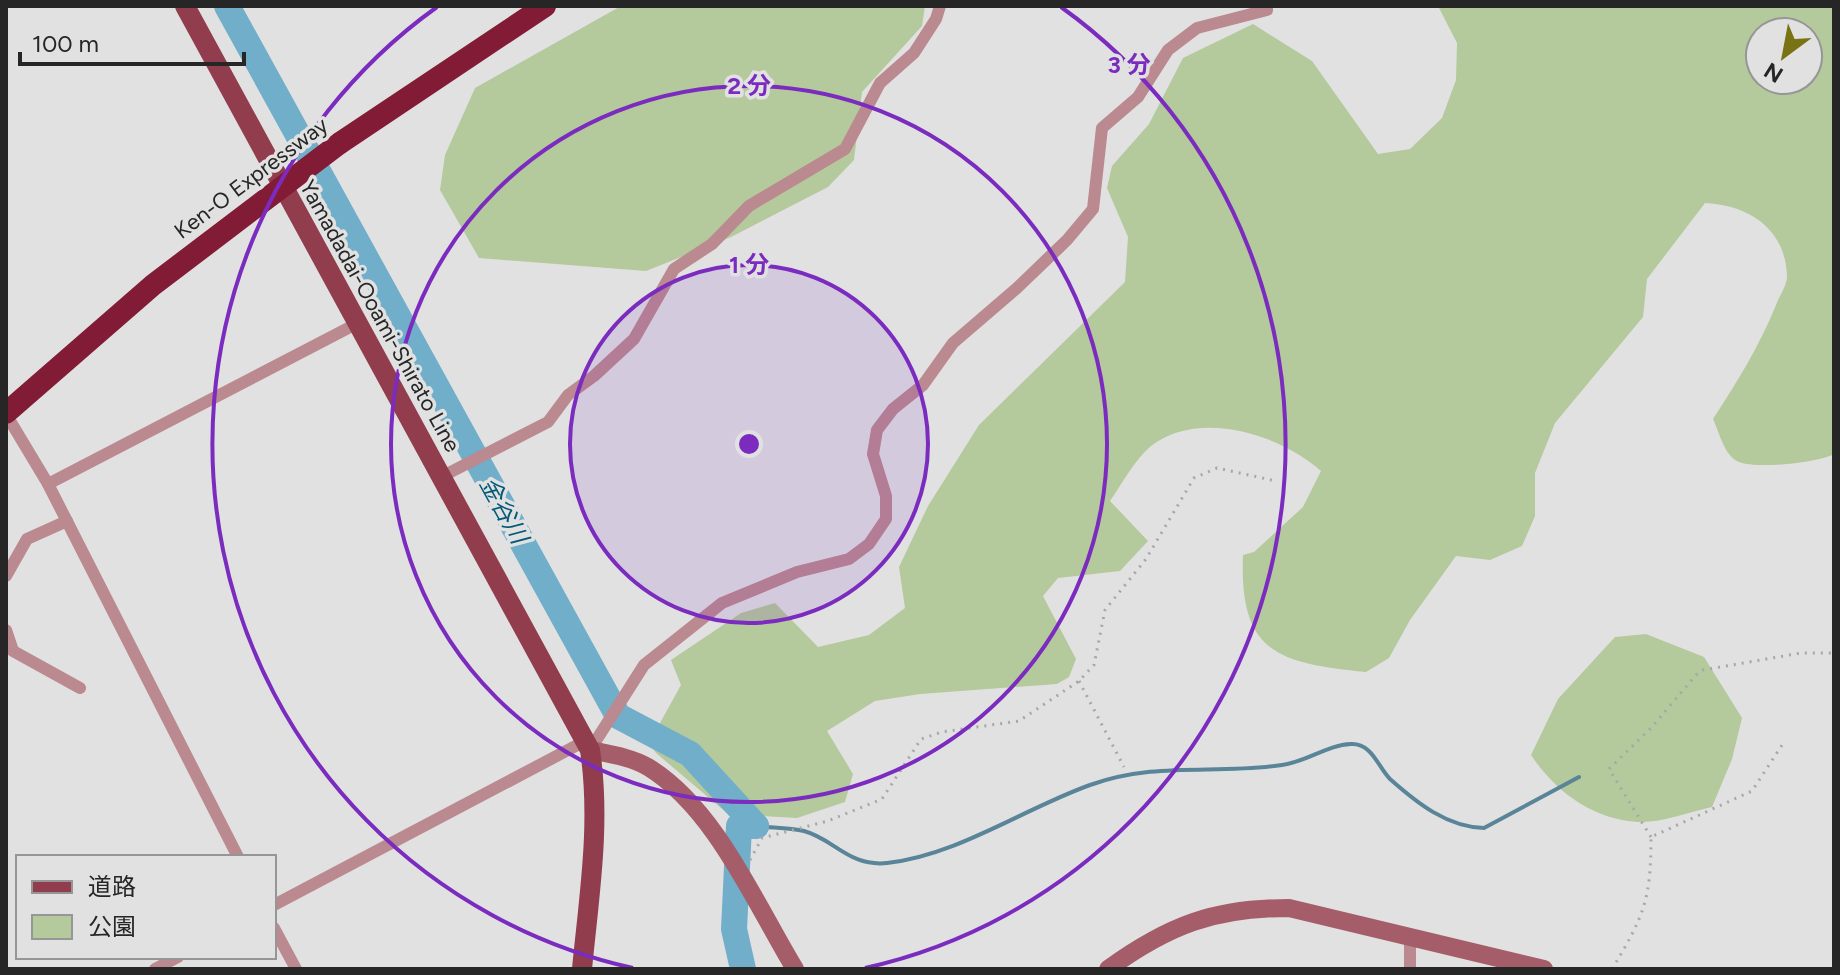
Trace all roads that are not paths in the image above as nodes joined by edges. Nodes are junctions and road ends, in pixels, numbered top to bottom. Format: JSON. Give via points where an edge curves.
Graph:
{"nodes":[{"id":1,"x":185,"y":6,"type":"edge"},
{"id":2,"x":545,"y":6,"type":"edge"},
{"id":3,"x":940,"y":6,"type":"edge"},
{"id":4,"x":1267,"y":6,"type":"edge"},
{"id":5,"x":356,"y":324,"type":"junction"},
{"id":6,"x":6,"y":413,"type":"edge"},
{"id":7,"x":441,"y":477,"type":"junction"},
{"id":8,"x":48,"y":484,"type":"junction"},
{"id":9,"x":67,"y":521,"type":"junction"},
{"id":10,"x":6,"y":576,"type":"edge"},
{"id":11,"x":6,"y":630,"type":"edge"},
{"id":12,"x":10,"y":654,"type":"edge"},
{"id":13,"x":80,"y":688,"type":"dead end"},
{"id":14,"x":587,"y":746,"type":"junction"},
{"id":15,"x":237,"y":855,"type":"edge"},
{"id":16,"x":276,"y":904,"type":"edge"},
{"id":17,"x":276,"y":932,"type":"edge"},
{"id":18,"x":1410,"y":937,"type":"junction"},
{"id":19,"x":174,"y":959,"type":"edge"},
{"id":20,"x":155,"y":969,"type":"edge"},
{"id":21,"x":296,"y":969,"type":"edge"},
{"id":22,"x":582,"y":969,"type":"edge"},
{"id":23,"x":795,"y":969,"type":"edge"},
{"id":24,"x":1108,"y":969,"type":"edge"},
{"id":25,"x":1410,"y":969,"type":"edge"},
{"id":26,"x":1544,"y":969,"type":"edge"}],
"edges":[{"from":1,"to":5,"type":"main road","name":"Yamadadai-Ooami-Shirato Line"},
{"from":2,"to":6,"type":"highway","name":"Ken-O Expressway","bridge":true,"via":[[340,143],[153,285]]},
{"from":3,"to":7,"type":"street","via":[[914,53],[880,83],[845,149],[749,206],[712,244],[674,269],[634,339],[568,395],[548,422]]},
{"from":4,"to":14,"type":"street","via":[[1197,28],[1168,50],[1138,97],[1102,128],[1093,209],[1067,240],[953,343],[923,385],[877,430],[873,454],[886,496],[886,519],[869,544],[849,559],[797,572],[722,603],[644,665]]},
{"from":5,"to":7,"type":"main road","name":"Yamadadai-Ooami-Shirato Line"},
{"from":5,"to":8,"type":"street"},
{"from":6,"to":8,"type":"street"},
{"from":7,"to":14,"type":"main road","name":"Yamadadai-Ooami-Shirato Line"},
{"from":8,"to":9,"type":"street"},
{"from":9,"to":10,"type":"street","via":[[27,539]]},
{"from":9,"to":15,"type":"street"},
{"from":11,"to":12,"type":"street"},
{"from":12,"to":13,"type":"street"},
{"from":14,"to":16,"type":"street"},
{"from":14,"to":22,"type":"main road","name":"Yamadadai-Ooami-Shirato Line","via":[[596,789]]},
{"from":14,"to":23,"type":"street","via":[[647,766],[683,793],[704,818]]},
{"from":17,"to":21,"type":"street"},
{"from":18,"to":24,"type":"street","via":[[1289,908],[1250,908],[1186,922]]},
{"from":18,"to":25,"type":"street"},
{"from":18,"to":26,"type":"street"},
{"from":19,"to":20,"type":"street"}]}
